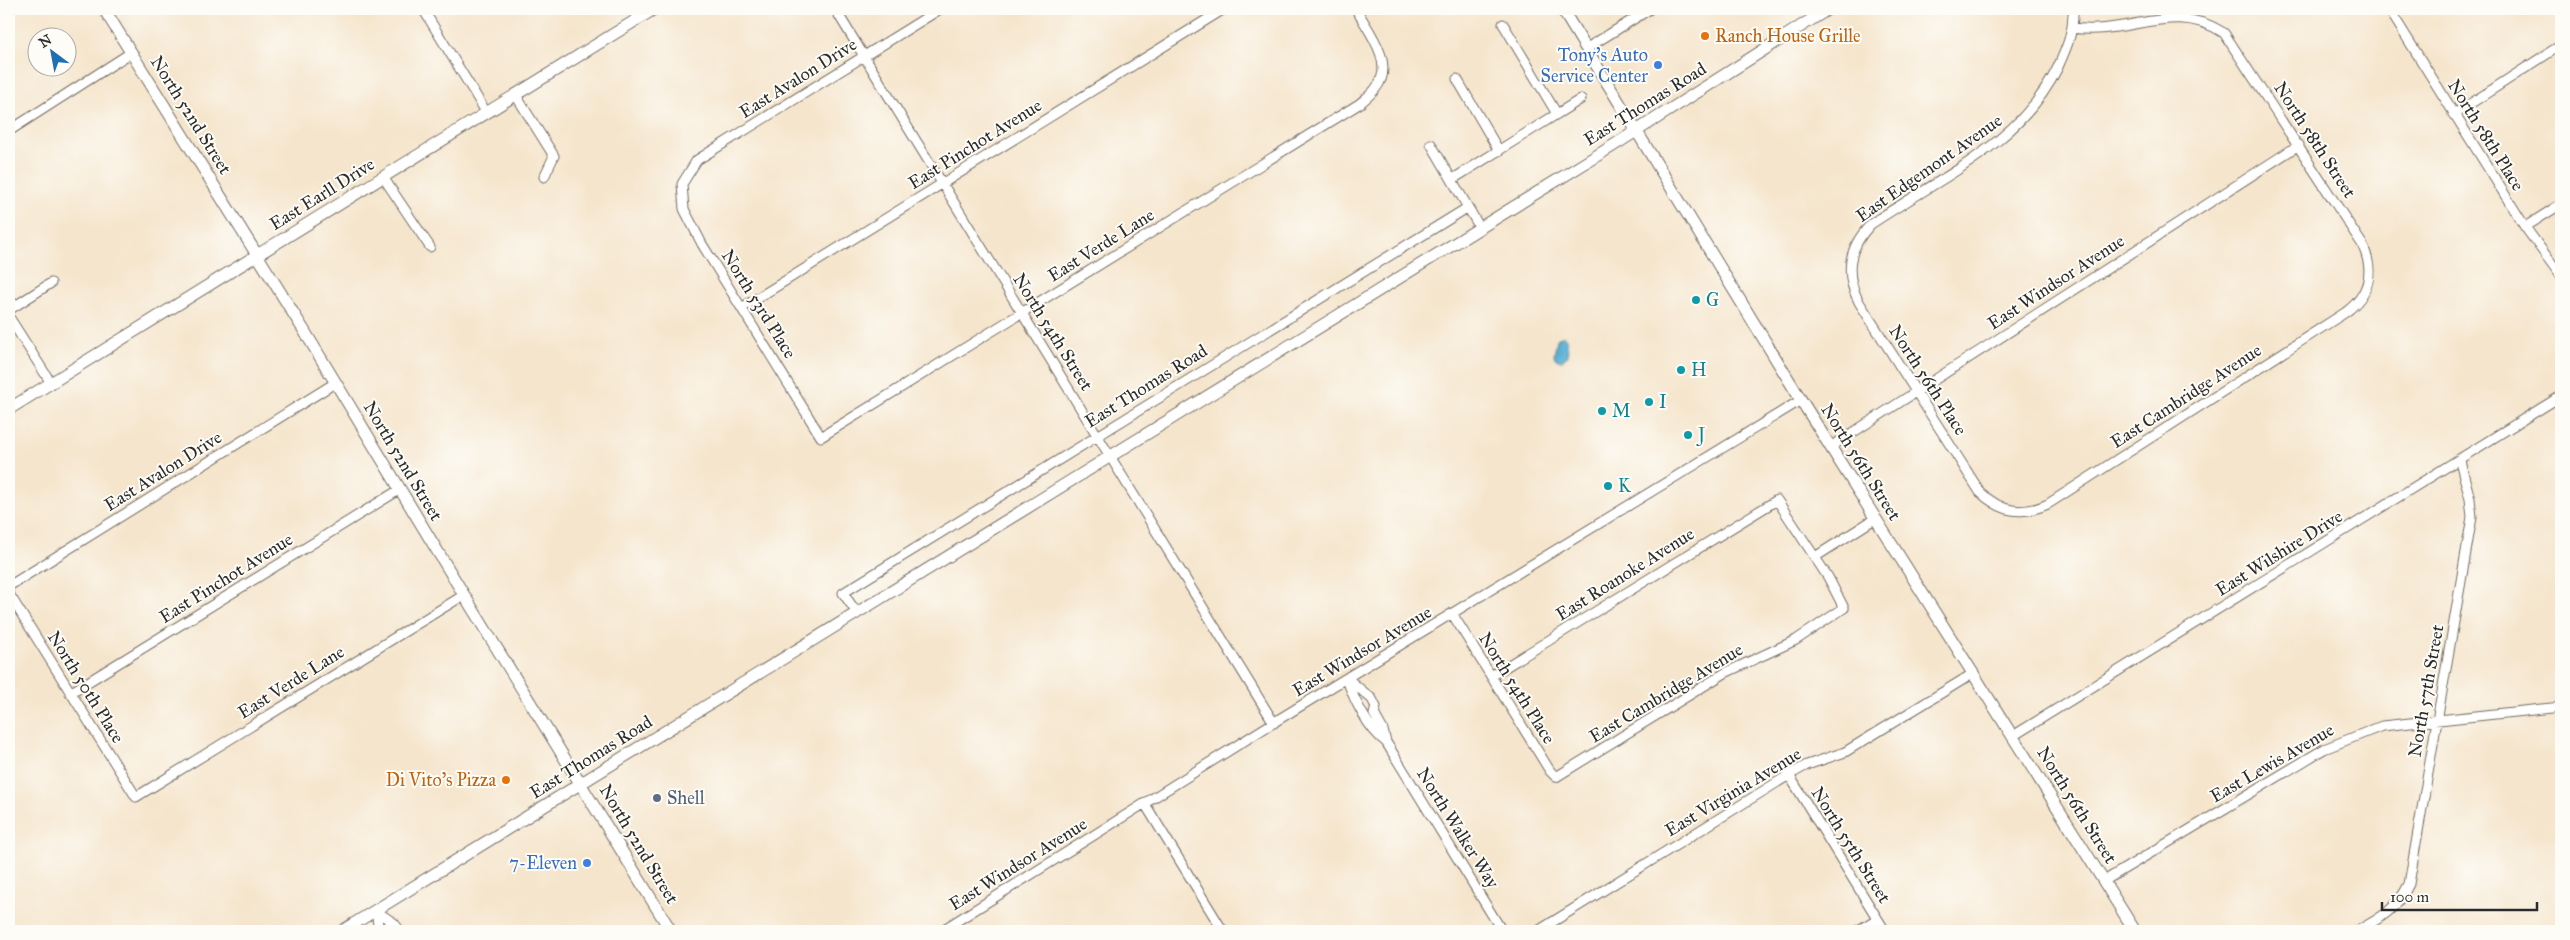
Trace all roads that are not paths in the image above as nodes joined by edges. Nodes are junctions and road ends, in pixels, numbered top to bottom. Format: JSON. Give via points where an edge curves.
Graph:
{"nodes":[{"id":1,"x":104,"y":9,"type":"edge"},
{"id":2,"x":423,"y":9,"type":"edge"},
{"id":3,"x":654,"y":9,"type":"edge"},
{"id":4,"x":835,"y":9,"type":"edge"},
{"id":5,"x":940,"y":9,"type":"edge"},
{"id":6,"x":1224,"y":9,"type":"edge"},
{"id":7,"x":1356,"y":9,"type":"edge"},
{"id":8,"x":1562,"y":9,"type":"edge"},
{"id":9,"x":1650,"y":9,"type":"edge"},
{"id":10,"x":1828,"y":9,"type":"edge"},
{"id":11,"x":2073,"y":9,"type":"edge"},
{"id":12,"x":2388,"y":9,"type":"edge"},
{"id":13,"x":1503,"y":24,"type":"dead end"},
{"id":14,"x":2072,"y":28,"type":"junction"},
{"id":15,"x":2561,"y":45,"type":"edge"},
{"id":16,"x":1587,"y":48,"type":"junction"},
{"id":17,"x":132,"y":52,"type":"junction"},
{"id":18,"x":864,"y":56,"type":"junction"},
{"id":19,"x":1457,"y":79,"type":"dead end"},
{"id":20,"x":515,"y":94,"type":"junction"},
{"id":21,"x":1581,"y":99,"type":"dead end"},
{"id":22,"x":486,"y":112,"type":"junction"},
{"id":23,"x":1557,"y":114,"type":"junction"},
{"id":24,"x":2453,"y":115,"type":"junction"},
{"id":25,"x":1638,"y":130,"type":"junction"},
{"id":26,"x":9,"y":131,"type":"edge"},
{"id":27,"x":1431,"y":144,"type":"dead end"},
{"id":28,"x":2299,"y":145,"type":"junction"},
{"id":29,"x":1499,"y":151,"type":"junction"},
{"id":30,"x":384,"y":177,"type":"junction"},
{"id":31,"x":544,"y":178,"type":"dead end"},
{"id":32,"x":1453,"y":180,"type":"junction"},
{"id":33,"x":942,"y":183,"type":"junction"},
{"id":34,"x":682,"y":184,"type":"joint"},
{"id":35,"x":2561,"y":204,"type":"edge"},
{"id":36,"x":1467,"y":208,"type":"junction"},
{"id":37,"x":2525,"y":227,"type":"junction"},
{"id":38,"x":1480,"y":228,"type":"junction"},
{"id":39,"x":430,"y":247,"type":"dead end"},
{"id":40,"x":257,"y":255,"type":"junction"},
{"id":41,"x":1851,"y":258,"type":"joint"},
{"id":42,"x":2561,"y":276,"type":"edge"},
{"id":43,"x":2370,"y":278,"type":"joint"},
{"id":44,"x":51,"y":283,"type":"dead end"},
{"id":45,"x":743,"y":307,"type":"junction"},
{"id":46,"x":9,"y":310,"type":"edge"},
{"id":47,"x":1022,"y":313,"type":"junction"},
{"id":48,"x":9,"y":317,"type":"edge"},
{"id":49,"x":51,"y":383,"type":"junction"},
{"id":50,"x":335,"y":384,"type":"junction"},
{"id":51,"x":1916,"y":391,"type":"junction"},
{"id":52,"x":2561,"y":396,"type":"edge"},
{"id":53,"x":1801,"y":400,"type":"junction"},
{"id":54,"x":9,"y":409,"type":"edge"},
{"id":55,"x":1099,"y":435,"type":"junction"},
{"id":56,"x":821,"y":437,"type":"joint"},
{"id":57,"x":1832,"y":446,"type":"junction"},
{"id":58,"x":1111,"y":456,"type":"junction"},
{"id":59,"x":2460,"y":461,"type":"junction"},
{"id":60,"x":399,"y":490,"type":"junction"},
{"id":61,"x":2002,"y":509,"type":"joint"},
{"id":62,"x":1876,"y":518,"type":"junction"},
{"id":63,"x":1815,"y":557,"type":"junction"},
{"id":64,"x":9,"y":586,"type":"edge"},
{"id":65,"x":9,"y":594,"type":"edge"},
{"id":66,"x":464,"y":595,"type":"junction"},
{"id":67,"x":857,"y":613,"type":"junction"},
{"id":68,"x":1453,"y":615,"type":"junction"},
{"id":69,"x":1974,"y":673,"type":"junction"},
{"id":70,"x":1491,"y":676,"type":"junction"},
{"id":71,"x":1347,"y":679,"type":"junction"},
{"id":72,"x":70,"y":693,"type":"junction"},
{"id":73,"x":2561,"y":707,"type":"edge"},
{"id":74,"x":1371,"y":716,"type":"junction"},
{"id":75,"x":2436,"y":719,"type":"junction"},
{"id":76,"x":1274,"y":723,"type":"junction"},
{"id":77,"x":2013,"y":736,"type":"junction"},
{"id":78,"x":1789,"y":775,"type":"junction"},
{"id":79,"x":1556,"y":777,"type":"joint"},
{"id":80,"x":582,"y":784,"type":"junction"},
{"id":81,"x":136,"y":797,"type":"joint"},
{"id":82,"x":1145,"y":804,"type":"junction"},
{"id":83,"x":2104,"y":881,"type":"junction"},
{"id":84,"x":376,"y":911,"type":"junction"},
{"id":85,"x":1877,"y":919,"type":"junction"},
{"id":86,"x":342,"y":931,"type":"edge"},
{"id":87,"x":379,"y":931,"type":"edge"},
{"id":88,"x":400,"y":931,"type":"edge"},
{"id":89,"x":671,"y":931,"type":"edge"},
{"id":90,"x":941,"y":931,"type":"edge"},
{"id":91,"x":1223,"y":931,"type":"edge"},
{"id":92,"x":1502,"y":931,"type":"edge"},
{"id":93,"x":1538,"y":931,"type":"edge"},
{"id":94,"x":1858,"y":931,"type":"edge"},
{"id":95,"x":1885,"y":931,"type":"edge"},
{"id":96,"x":2134,"y":931,"type":"edge"},
{"id":97,"x":2357,"y":931,"type":"edge"}],
"edges":[{"from":1,"to":17,"type":"street","name":"North 52nd Street"},
{"from":2,"to":22,"type":"street"},
{"from":3,"to":20,"type":"street","name":"East Earll Drive"},
{"from":4,"to":18,"type":"street","name":"North 54th Street"},
{"from":5,"to":18,"type":"street","name":"East Avalon Drive"},
{"from":6,"to":33,"type":"street","name":"East Pinchot Avenue"},
{"from":7,"to":47,"type":"street","name":"East Verde Lane","via":[[1378,47],[1384,67],[1378,86],[1359,104]]},
{"from":8,"to":16,"type":"street","name":"North 56th Street"},
{"from":9,"to":16,"type":"street"},
{"from":10,"to":25,"type":"street","name":"East Thomas Road"},
{"from":11,"to":14,"type":"street","name":"East Edgemont Avenue"},
{"from":12,"to":24,"type":"street","name":"North 58th Place"},
{"from":13,"to":23,"type":"street"},
{"from":14,"to":28,"type":"street","name":"North 58th Street","via":[[2093,31],[2173,16],[2188,16],[2217,28],[2232,43]]},
{"from":14,"to":41,"type":"street","name":"East Edgemont Avenue","via":[[2069,43],[2053,77],[2027,116],[1995,145],[1871,224],[1861,235]]},
{"from":15,"to":24,"type":"street"},
{"from":16,"to":25,"type":"street","name":"North 56th Street"},
{"from":17,"to":26,"type":"street"},
{"from":17,"to":40,"type":"street","name":"North 52nd Street"},
{"from":18,"to":33,"type":"street","name":"North 54th Street"},
{"from":18,"to":34,"type":"street","name":"East Avalon Drive","via":[[697,160]]},
{"from":19,"to":29,"type":"street"},
{"from":20,"to":22,"type":"street","name":"East Earll Drive"},
{"from":20,"to":31,"type":"street","via":[[554,156]]},
{"from":21,"to":23,"type":"street"},
{"from":22,"to":30,"type":"street","name":"East Earll Drive"},
{"from":23,"to":29,"type":"street"},
{"from":24,"to":37,"type":"street","name":"North 58th Place"},
{"from":25,"to":38,"type":"street","name":"East Thomas Road"},
{"from":25,"to":53,"type":"street","name":"North 56th Street"},
{"from":27,"to":32,"type":"street"},
{"from":28,"to":43,"type":"street","name":"North 58th Street","via":[[2362,244],[2368,256]]},
{"from":28,"to":51,"type":"street","name":"East Windsor Avenue"},
{"from":29,"to":32,"type":"street"},
{"from":30,"to":39,"type":"street"},
{"from":30,"to":40,"type":"street","name":"East Earll Drive"},
{"from":32,"to":36,"type":"street"},
{"from":33,"to":45,"type":"street","name":"East Pinchot Avenue"},
{"from":33,"to":47,"type":"street","name":"North 54th Street"},
{"from":34,"to":45,"type":"street","name":"North 53rd Place","via":[[684,209],[702,244]]},
{"from":35,"to":37,"type":"street"},
{"from":36,"to":38,"type":"street"},
{"from":36,"to":55,"type":"street","name":"East Thomas Road"},
{"from":37,"to":42,"type":"street","name":"North 58th Place"},
{"from":38,"to":58,"type":"street","name":"East Thomas Road"},
{"from":40,"to":49,"type":"street","name":"East Earll Drive"},
{"from":40,"to":50,"type":"street","name":"North 52nd Street"},
{"from":41,"to":51,"type":"street","name":"North 56th Place","via":[[1850,279],[1854,293]]},
{"from":43,"to":61,"type":"street","name":"East Cambridge Avenue","via":[[2366,290],[2346,312],[2048,504],[2024,512]]},
{"from":44,"to":46,"type":"street"},
{"from":45,"to":56,"type":"street","name":"North 53rd Place"},
{"from":47,"to":55,"type":"street","name":"North 54th Street"},
{"from":47,"to":56,"type":"street","name":"East Verde Lane"},
{"from":48,"to":49,"type":"street"},
{"from":49,"to":54,"type":"street","name":"East Earll Drive"},
{"from":50,"to":60,"type":"street","name":"North 52nd Street"},
{"from":50,"to":64,"type":"street","name":"East Avalon Drive"},
{"from":51,"to":57,"type":"street","name":"East Windsor Avenue"},
{"from":51,"to":61,"type":"street","name":"North 56th Place","via":[[1980,492]]},
{"from":52,"to":59,"type":"street","name":"East Wilshire Drive"},
{"from":53,"to":57,"type":"street","name":"North 56th Street"},
{"from":53,"to":68,"type":"street","name":"East Windsor Avenue"},
{"from":55,"to":58,"type":"street","name":"North 54th Street"},
{"from":55,"to":67,"type":"street","name":"East Thomas Road","via":[[843,593]]},
{"from":57,"to":62,"type":"street","name":"North 56th Street"},
{"from":58,"to":67,"type":"street","name":"East Thomas Road"},
{"from":58,"to":76,"type":"street","name":"North 54th Street"},
{"from":59,"to":75,"type":"street","name":"North 57th Street","via":[[2472,517]]},
{"from":59,"to":77,"type":"street","name":"East Wilshire Drive"},
{"from":60,"to":66,"type":"street","name":"North 52nd Street"},
{"from":60,"to":72,"type":"street","name":"East Pinchot Avenue"},
{"from":62,"to":63,"type":"street"},
{"from":62,"to":69,"type":"street","name":"North 56th Street"},
{"from":63,"to":70,"type":"street","name":"East Roanoke Avenue","via":[[1777,500]]},
{"from":63,"to":79,"type":"street","name":"East Cambridge Avenue","via":[[1844,608],[1789,644],[1725,673]]},
{"from":65,"to":72,"type":"street","name":"North 50th Place"},
{"from":66,"to":80,"type":"street","name":"North 52nd Street"},
{"from":66,"to":81,"type":"street","name":"East Verde Lane"},
{"from":67,"to":80,"type":"street","name":"East Thomas Road"},
{"from":68,"to":70,"type":"street","name":"North 54th Place"},
{"from":68,"to":71,"type":"street","name":"East Windsor Avenue"},
{"from":69,"to":77,"type":"street","name":"North 56th Street"},
{"from":69,"to":78,"type":"street","name":"East Virginia Avenue","via":[[1845,752]]},
{"from":70,"to":79,"type":"street","name":"North 54th Place"},
{"from":71,"to":74,"type":"street","name":"North Walker Way","via":[[1352,695]]},
{"from":71,"to":74,"type":"street","name":"North Walker Way","via":[[1372,700],[1376,707]]},
{"from":71,"to":76,"type":"street","name":"East Windsor Avenue"},
{"from":72,"to":81,"type":"street","name":"North 50th Place"},
{"from":73,"to":75,"type":"street","name":"East Lewis Avenue"},
{"from":74,"to":92,"type":"street","name":"North Walker Way","via":[[1383,730],[1386,742]]},
{"from":75,"to":83,"type":"street","name":"East Lewis Avenue","via":[[2382,726],[2324,749]]},
{"from":75,"to":97,"type":"street","name":"North 57th Street","via":[[2409,884],[2401,901],[2382,918]]},
{"from":76,"to":82,"type":"street","name":"East Windsor Avenue"},
{"from":77,"to":83,"type":"street","name":"North 56th Street"},
{"from":78,"to":85,"type":"street","name":"North 55th Street"},
{"from":78,"to":93,"type":"street","name":"East Virginia Avenue"},
{"from":80,"to":84,"type":"street","name":"East Thomas Road"},
{"from":80,"to":89,"type":"street","name":"North 52nd Street"},
{"from":82,"to":90,"type":"street","name":"East Windsor Avenue"},
{"from":82,"to":91,"type":"street"},
{"from":83,"to":96,"type":"street","name":"North 56th Street"},
{"from":84,"to":86,"type":"street","name":"East Thomas Road"},
{"from":84,"to":87,"type":"street"},
{"from":84,"to":88,"type":"street"},
{"from":85,"to":94,"type":"street"},
{"from":85,"to":95,"type":"street","name":"North 55th Street"}]}
